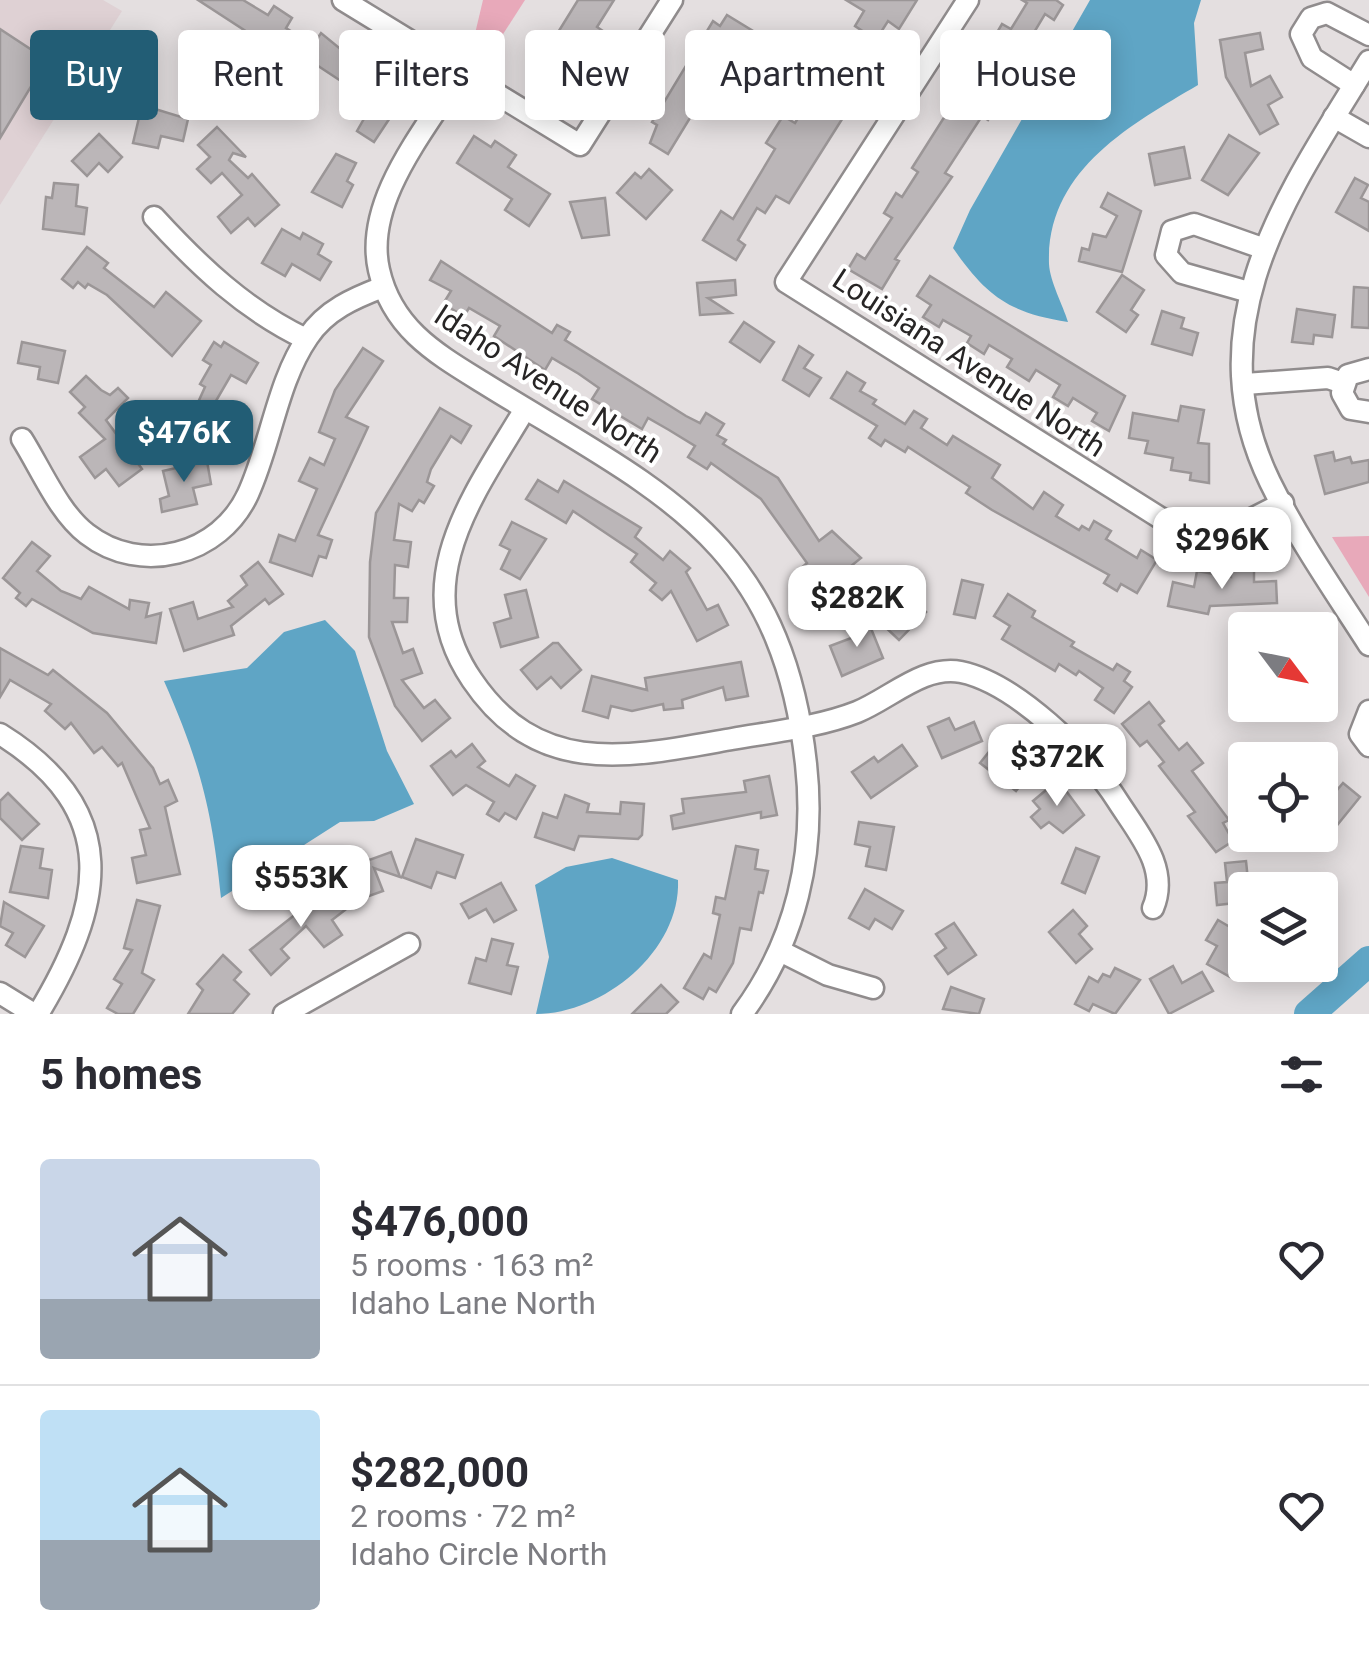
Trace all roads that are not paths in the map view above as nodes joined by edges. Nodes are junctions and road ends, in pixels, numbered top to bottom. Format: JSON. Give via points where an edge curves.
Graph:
{"nodes":[{"id":1,"x":672,"y":0,"type":"edge"},
{"id":2,"x":968,"y":0,"type":"edge"},
{"id":3,"x":348,"y":1,"type":"edge"},
{"id":4,"x":395,"y":30,"type":"edge"},
{"id":5,"x":1369,"y":35,"type":"edge"},
{"id":6,"x":1363,"y":74,"type":"edge"},
{"id":7,"x":505,"y":98,"type":"edge"},
{"id":8,"x":1334,"y":117,"type":"junction"},
{"id":9,"x":434,"y":120,"type":"edge"},
{"id":10,"x":1369,"y":137,"type":"edge"},
{"id":11,"x":154,"y":217,"type":"dead end"},
{"id":12,"x":1262,"y":248,"type":"junction"},
{"id":13,"x":383,"y":287,"type":"junction"},
{"id":14,"x":1249,"y":292,"type":"junction"},
{"id":15,"x":306,"y":340,"type":"junction"},
{"id":16,"x":1369,"y":369,"type":"edge"},
{"id":17,"x":1343,"y":383,"type":"junction"},
{"id":18,"x":1245,"y":384,"type":"junction"},
{"id":19,"x":525,"y":409,"type":"junction"},
{"id":20,"x":1369,"y":412,"type":"edge"},
{"id":21,"x":22,"y":440,"type":"dead end"},
{"id":22,"x":1283,"y":504,"type":"junction"},
{"id":23,"x":1369,"y":644,"type":"edge"},
{"id":24,"x":1369,"y":710,"type":"edge"},
{"id":25,"x":800,"y":726,"type":"junction"},
{"id":26,"x":0,"y":734,"type":"edge"},
{"id":27,"x":1369,"y":746,"type":"edge"},
{"id":28,"x":1154,"y":908,"type":"dead end"},
{"id":29,"x":409,"y":944,"type":"dead end"},
{"id":30,"x":780,"y":951,"type":"junction"},
{"id":31,"x":873,"y":988,"type":"dead end"},
{"id":32,"x":0,"y":993,"type":"edge"},
{"id":33,"x":36,"y":1014,"type":"edge"},
{"id":34,"x":284,"y":1014,"type":"edge"},
{"id":35,"x":742,"y":1014,"type":"edge"}],
"edges":[{"from":1,"to":7,"type":"street","via":[[580,144]]},
{"from":2,"to":22,"type":"street","name":"Louisiana Avenue North","via":[[786,282],[1181,531],[1228,531]]},
{"from":3,"to":4,"type":"street"},
{"from":5,"to":6,"type":"street","via":[[1327,13],[1311,18],[1301,34],[1312,58]]},
{"from":6,"to":8,"type":"street"},
{"from":8,"to":10,"type":"street"},
{"from":8,"to":12,"type":"street"},
{"from":9,"to":13,"type":"street","name":"Idaho Avenue North","via":[[383,208],[377,264]]},
{"from":11,"to":15,"type":"street","via":[[208,274]]},
{"from":12,"to":14,"type":"street"},
{"from":12,"to":14,"type":"street","via":[[1194,224],[1172,231],[1167,242],[1166,255],[1182,273]]},
{"from":13,"to":15,"type":"street","via":[[337,308]]},
{"from":13,"to":19,"type":"street","name":"Idaho Avenue North","via":[[414,336]]},
{"from":14,"to":18,"type":"street"},
{"from":15,"to":21,"type":"street","via":[[248,494],[234,518],[189,551],[136,555],[108,548],[84,532]]},
{"from":16,"to":17,"type":"street","via":[[1352,371]]},
{"from":17,"to":18,"type":"street","via":[[1328,378]]},
{"from":17,"to":20,"type":"street","via":[[1348,406]]},
{"from":18,"to":22,"type":"street","via":[[1256,446]]},
{"from":19,"to":25,"type":"street","name":"Idaho Avenue North","via":[[649,485],[718,542],[769,618],[787,660]]},
{"from":19,"to":25,"type":"street","via":[[453,534],[446,568],[451,636],[484,697],[536,739],[603,757]]},
{"from":22,"to":23,"type":"street"},
{"from":24,"to":27,"type":"street","via":[[1360,734]]},
{"from":25,"to":28,"type":"street","via":[[853,714],[924,675],[944,670],[982,680],[1067,737],[1103,778],[1157,869],[1161,890]]},
{"from":25,"to":30,"type":"street","name":"Idaho Avenue North","via":[[810,799],[808,849]]},
{"from":26,"to":33,"type":"street","via":[[51,772],[71,802],[91,866],[81,935]]},
{"from":29,"to":34,"type":"street"},
{"from":30,"to":31,"type":"street"},
{"from":30,"to":35,"type":"street","name":"Idaho Avenue North"},
{"from":32,"to":33,"type":"street"}]}
